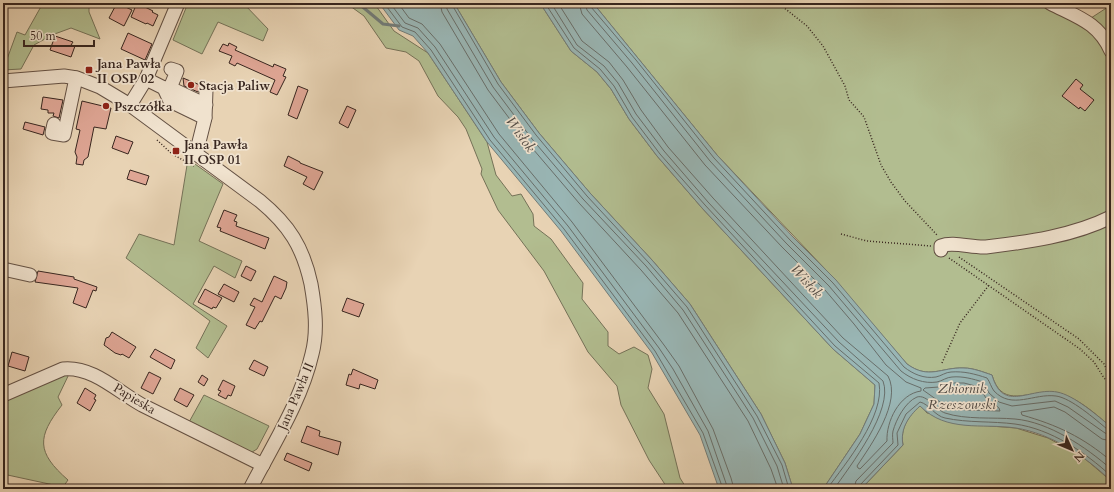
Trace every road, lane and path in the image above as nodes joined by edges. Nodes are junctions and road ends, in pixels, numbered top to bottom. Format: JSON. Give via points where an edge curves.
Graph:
{"nodes":[{"id":1,"x":178,"y":3,"type":"edge"},
{"id":2,"x":778,"y":3,"type":"edge"},
{"id":3,"x":1050,"y":3,"type":"edge"},
{"id":4,"x":1111,"y":51,"type":"edge"},
{"id":5,"x":171,"y":69,"type":"dead end"},
{"id":6,"x":76,"y":78,"type":"junction"},
{"id":7,"x":146,"y":79,"type":"junction"},
{"id":8,"x":3,"y":81,"type":"edge"},
{"id":9,"x":166,"y":90,"type":"junction"},
{"id":10,"x":206,"y":90,"type":"dead end"},
{"id":11,"x":130,"y":104,"type":"junction"},
{"id":12,"x":206,"y":112,"type":"junction"},
{"id":13,"x":54,"y":124,"type":"dead end"},
{"id":14,"x":155,"y":136,"type":"dead end"},
{"id":15,"x":196,"y":154,"type":"junction"},
{"id":16,"x":198,"y":167,"type":"dead end"},
{"id":17,"x":1111,"y":217,"type":"edge"},
{"id":18,"x":841,"y":234,"type":"dead end"},
{"id":19,"x":942,"y":247,"type":"junction"},
{"id":20,"x":958,"y":256,"type":"dead end"},
{"id":21,"x":3,"y":269,"type":"edge"},
{"id":22,"x":30,"y":275,"type":"dead end"},
{"id":23,"x":989,"y":285,"type":"junction"},
{"id":24,"x":942,"y":363,"type":"dead end"},
{"id":25,"x":1111,"y":379,"type":"edge"},
{"id":26,"x":1111,"y":385,"type":"edge"},
{"id":27,"x":3,"y":395,"type":"edge"},
{"id":28,"x":262,"y":465,"type":"junction"},
{"id":29,"x":250,"y":489,"type":"edge"}],
"edges":[{"from":1,"to":7,"type":"street"},
{"from":2,"to":19,"type":"path","via":[[807,26],[823,46],[845,86],[849,100],[864,117],[881,165],[891,182]]},
{"from":3,"to":4,"type":"street","via":[[1095,27]]},
{"from":5,"to":9,"type":"street","via":[[177,71]]},
{"from":6,"to":8,"type":"street","name":"Jana Pawła II","via":[[49,76]]},
{"from":6,"to":11,"type":"street","name":"Jana Pawła II","via":[[100,87]]},
{"from":6,"to":13,"type":"street","via":[[64,135],[52,132]]},
{"from":7,"to":9,"type":"street"},
{"from":7,"to":11,"type":"street"},
{"from":9,"to":12,"type":"street","via":[[170,101]]},
{"from":10,"to":12,"type":"street"},
{"from":11,"to":15,"type":"street","name":"Jana Pawła II"},
{"from":12,"to":15,"type":"street"},
{"from":14,"to":16,"type":"path","via":[[172,154],[191,166]]},
{"from":15,"to":28,"type":"street","name":"Jana Pawła II","via":[[277,215],[291,231],[309,274],[316,327],[312,354],[292,408]]},
{"from":17,"to":19,"type":"street","via":[[1068,234],[986,247]]},
{"from":18,"to":19,"type":"path","via":[[866,241]]},
{"from":19,"to":23,"type":"path","via":[[943,255]]},
{"from":20,"to":25,"type":"path","via":[[1079,339],[1104,364]]},
{"from":21,"to":22,"type":"street"},
{"from":23,"to":24,"type":"path","via":[[960,323]]},
{"from":23,"to":26,"type":"path","via":[[1080,349],[1094,362]]},
{"from":27,"to":28,"type":"street","name":"Papieska","via":[[63,369],[72,368],[110,384],[132,400]]},
{"from":28,"to":29,"type":"street","name":"Jana Pawła II"}]}
